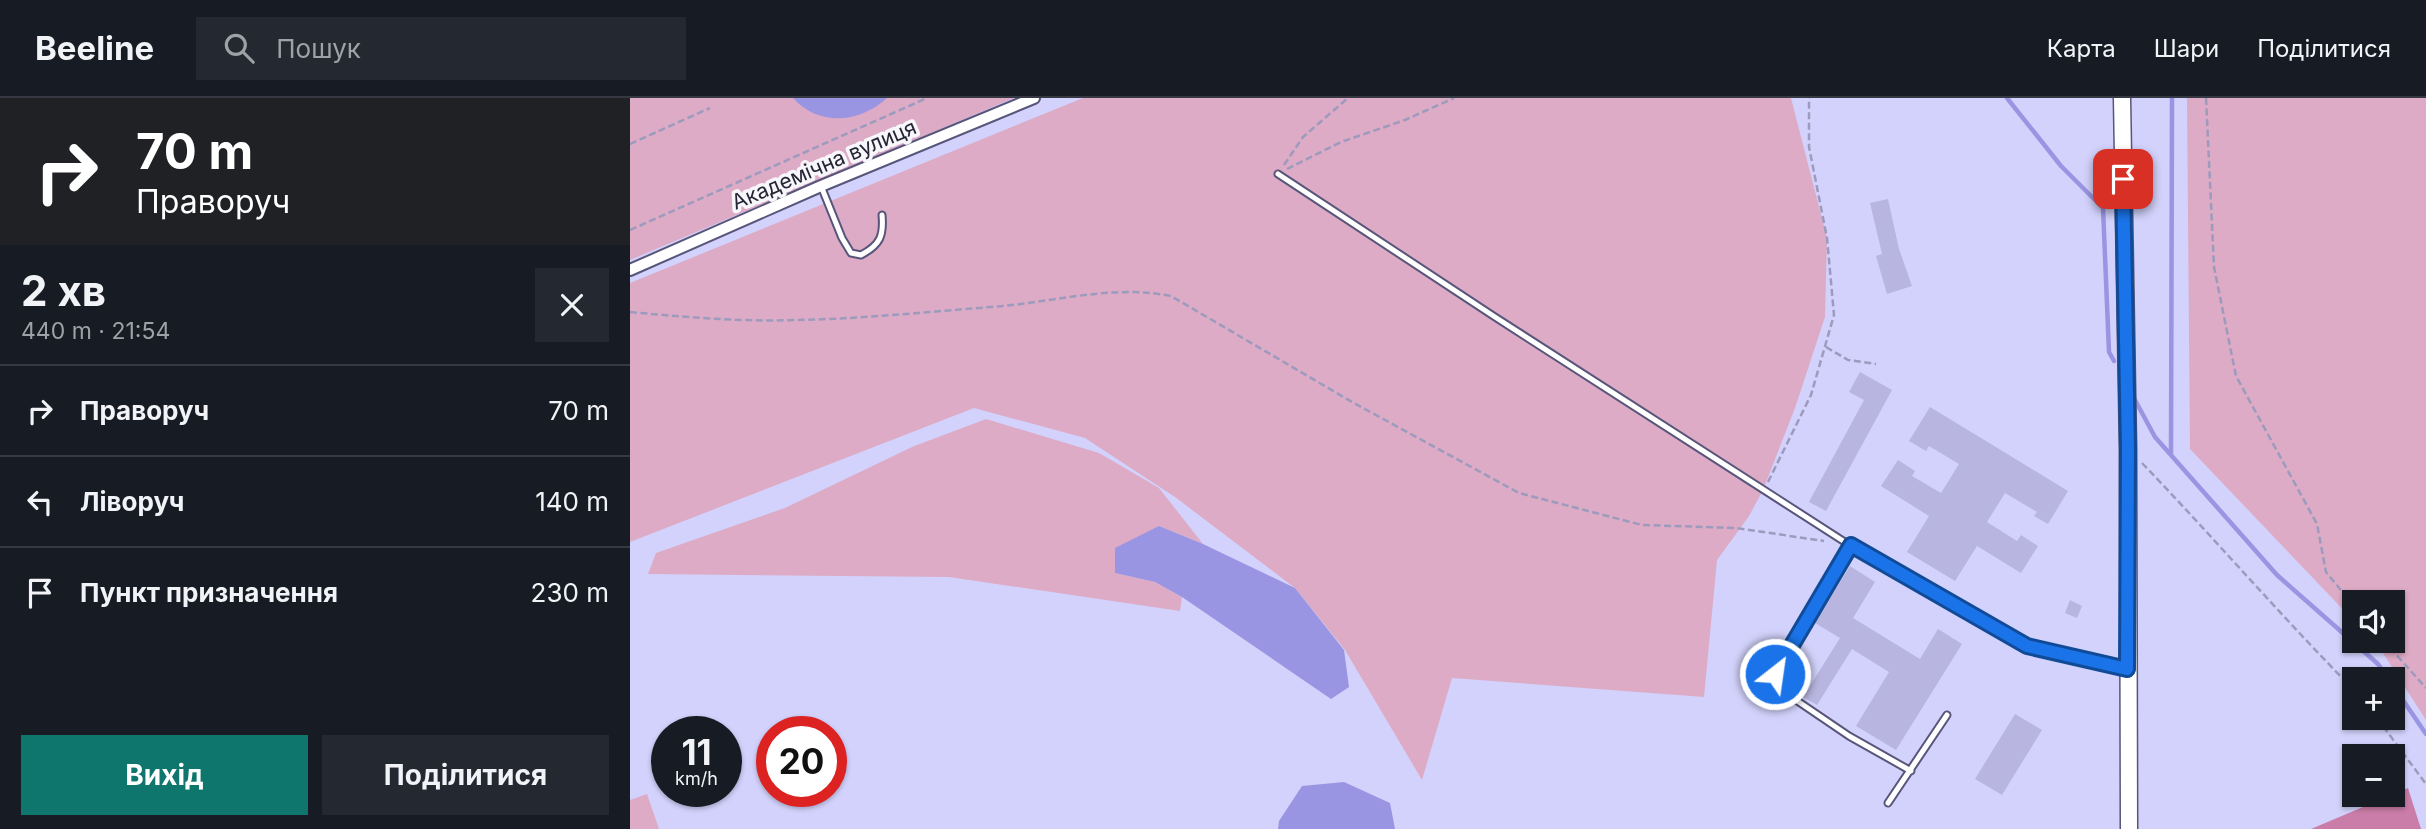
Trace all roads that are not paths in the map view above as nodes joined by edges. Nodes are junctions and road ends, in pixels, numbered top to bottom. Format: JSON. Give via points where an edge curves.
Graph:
{"nodes":[{"id":1,"x":1034,"y":98,"type":"edge"},
{"id":2,"x":2122,"y":98,"type":"edge"},
{"id":3,"x":1278,"y":174,"type":"road end"},
{"id":4,"x":821,"y":186,"type":"junction"},
{"id":5,"x":882,"y":215,"type":"dead end"},
{"id":6,"x":630,"y":270,"type":"edge"},
{"id":7,"x":1851,"y":545,"type":"junction"},
{"id":8,"x":2127,"y":669,"type":"junction"},
{"id":9,"x":1947,"y":715,"type":"dead end"},
{"id":10,"x":1911,"y":771,"type":"junction"},
{"id":11,"x":1888,"y":803,"type":"dead end"},
{"id":12,"x":2129,"y":829,"type":"edge"}],
"edges":[{"from":1,"to":4,"type":"street","name":"Академічна вулиця"},
{"from":2,"to":8,"type":"street"},
{"from":3,"to":7,"type":"lane"},
{"from":4,"to":5,"type":"lane","via":[[851,253],[861,255],[880,242]]},
{"from":4,"to":6,"type":"street","name":"Академічна вулиця"},
{"from":7,"to":8,"type":"lane","via":[[2027,646]]},
{"from":7,"to":10,"type":"lane","via":[[1775,674],[1793,698]]},
{"from":8,"to":12,"type":"street"},
{"from":9,"to":10,"type":"lane"},
{"from":10,"to":11,"type":"lane"}]}
